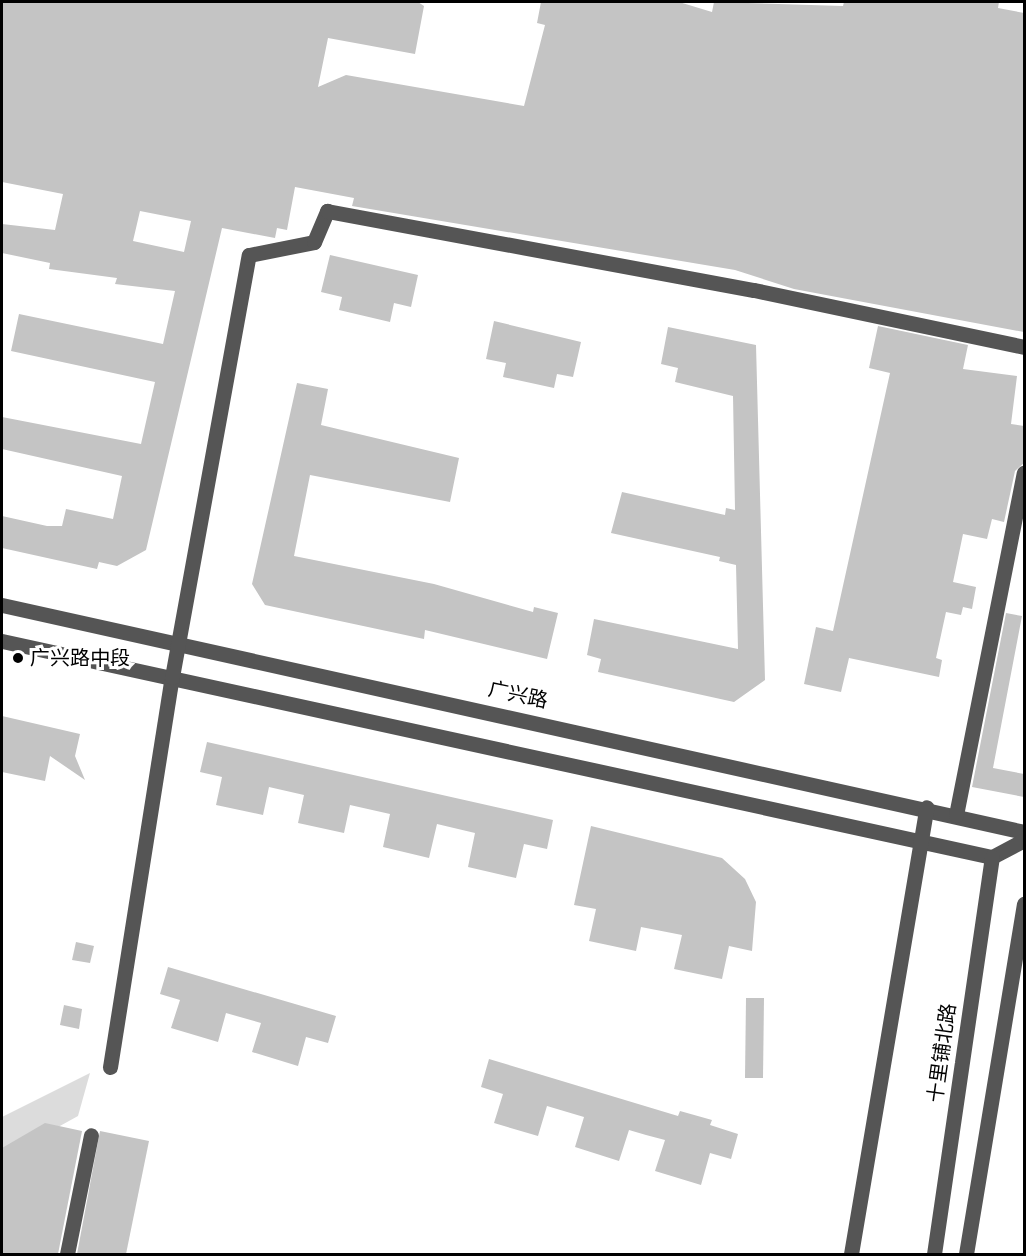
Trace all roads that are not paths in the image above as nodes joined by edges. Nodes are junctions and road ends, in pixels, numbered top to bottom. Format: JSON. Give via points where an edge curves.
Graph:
{"nodes":[{"id":1,"x":1024,"y":347,"type":"edge"},
{"id":2,"x":1024,"y":473,"type":"edge"},
{"id":3,"x":2,"y":605,"type":"edge"},
{"id":4,"x":2,"y":641,"type":"edge"},
{"id":5,"x":182,"y":642,"type":"junction"},
{"id":6,"x":172,"y":677,"type":"junction"},
{"id":7,"x":927,"y":807,"type":"junction"},
{"id":8,"x":956,"y":815,"type":"junction"},
{"id":9,"x":1024,"y":832,"type":"edge"},
{"id":10,"x":920,"y":837,"type":"junction"},
{"id":11,"x":1024,"y":840,"type":"edge"},
{"id":12,"x":992,"y":856,"type":"junction"},
{"id":13,"x":1024,"y":904,"type":"edge"},
{"id":14,"x":110,"y":1067,"type":"dead end"},
{"id":15,"x":92,"y":1135,"type":"dead end"},
{"id":16,"x":68,"y":1254,"type":"edge"},
{"id":17,"x":850,"y":1254,"type":"edge"},
{"id":18,"x":934,"y":1254,"type":"edge"},
{"id":19,"x":966,"y":1254,"type":"edge"}],
"edges":[{"from":1,"to":5,"type":"street","via":[[743,288],[327,211],[314,242],[249,255]]},
{"from":2,"to":8,"type":"street"},
{"from":3,"to":5,"type":"street","name":"广兴路"},
{"from":4,"to":6,"type":"street"},
{"from":5,"to":6,"type":"street"},
{"from":5,"to":7,"type":"street","name":"广兴路"},
{"from":6,"to":10,"type":"street"},
{"from":6,"to":14,"type":"street"},
{"from":7,"to":8,"type":"street","name":"广兴路"},
{"from":7,"to":10,"type":"street"},
{"from":8,"to":9,"type":"street","name":"广兴路"},
{"from":10,"to":12,"type":"street"},
{"from":10,"to":17,"type":"street"},
{"from":11,"to":12,"type":"street"},
{"from":12,"to":18,"type":"street","name":"十里铺北路"},
{"from":13,"to":19,"type":"street"},
{"from":15,"to":16,"type":"street"}]}
